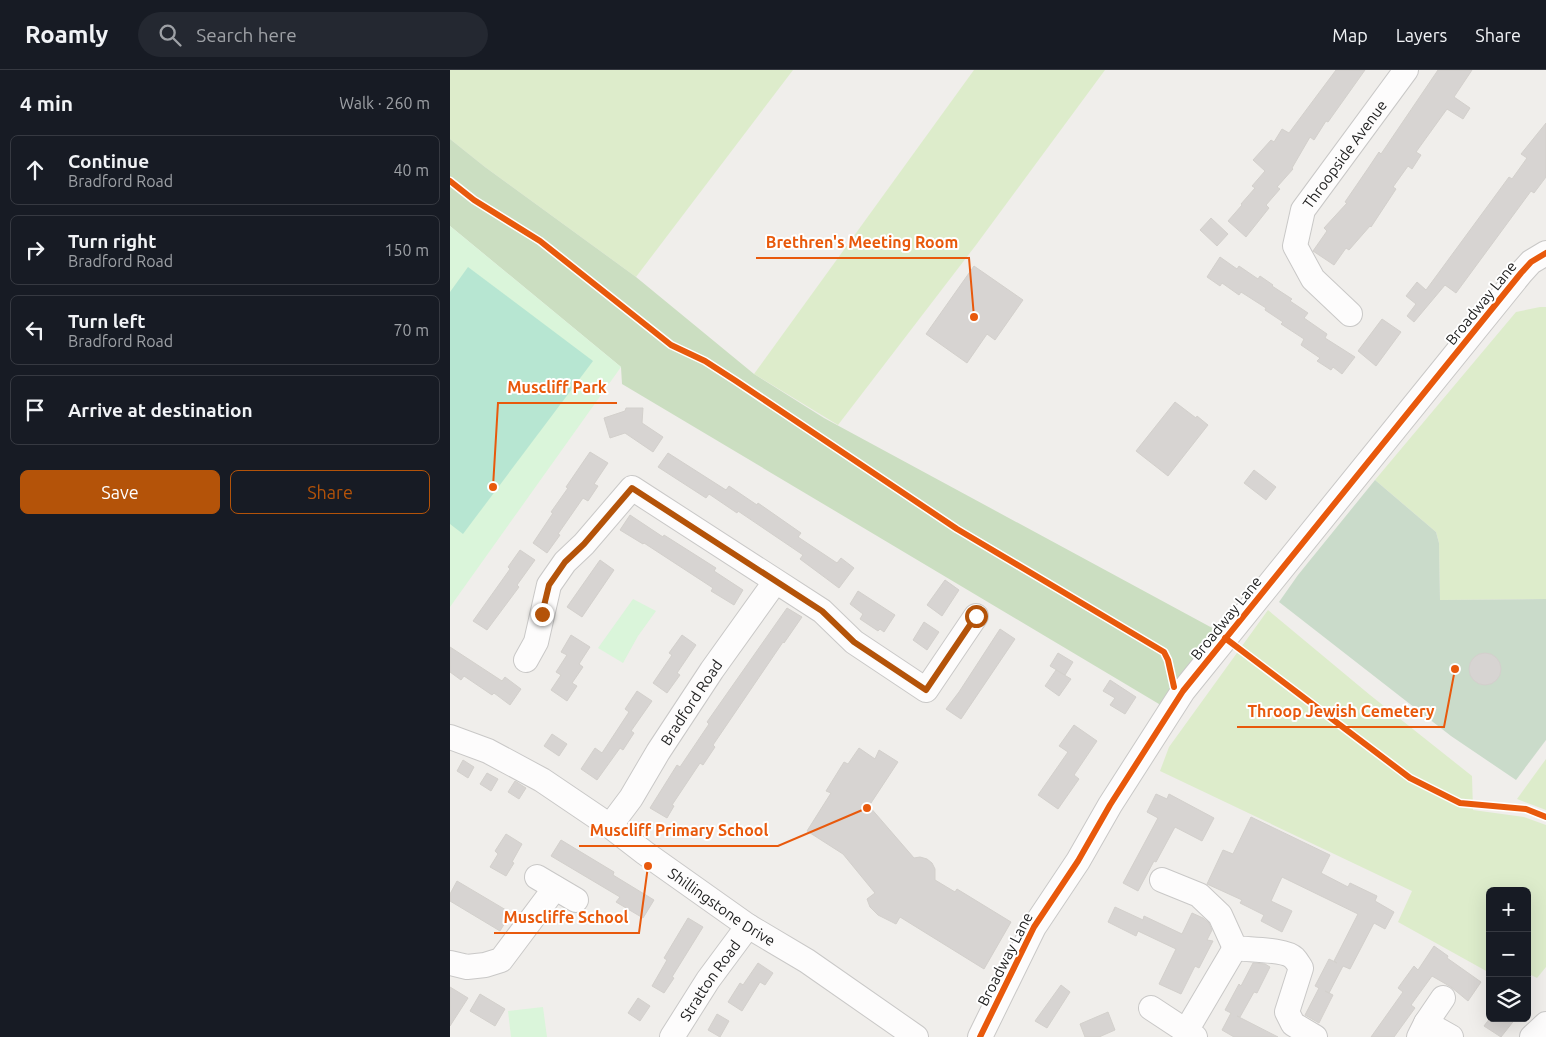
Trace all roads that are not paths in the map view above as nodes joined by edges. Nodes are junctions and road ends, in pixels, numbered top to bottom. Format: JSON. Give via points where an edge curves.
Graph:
{"nodes":[{"id":1,"x":1406,"y":70,"type":"edge"},
{"id":2,"x":1546,"y":253,"type":"edge"},
{"id":3,"x":1350,"y":314,"type":"dead end"},
{"id":4,"x":774,"y":582,"type":"junction"},
{"id":5,"x":976,"y":616,"type":"dead end"},
{"id":6,"x":526,"y":660,"type":"dead end"},
{"id":7,"x":450,"y":737,"type":"edge"},
{"id":8,"x":610,"y":826,"type":"junction"},
{"id":9,"x":1162,"y":880,"type":"dead end"},
{"id":10,"x":576,"y":900,"type":"dead end"},
{"id":11,"x":748,"y":926,"type":"junction"},
{"id":12,"x":1235,"y":948,"type":"junction"},
{"id":13,"x":450,"y":962,"type":"edge"},
{"id":14,"x":1443,"y":998,"type":"dead end"},
{"id":15,"x":1151,"y":1008,"type":"dead end"},
{"id":16,"x":1546,"y":1024,"type":"edge"},
{"id":17,"x":1422,"y":1030,"type":"edge"},
{"id":18,"x":1191,"y":1034,"type":"edge"},
{"id":19,"x":672,"y":1037,"type":"edge"},
{"id":20,"x":916,"y":1037,"type":"edge"},
{"id":21,"x":980,"y":1037,"type":"edge"},
{"id":22,"x":1315,"y":1037,"type":"edge"},
{"id":23,"x":1451,"y":1037,"type":"edge"},
{"id":24,"x":1532,"y":1037,"type":"edge"}],
"edges":[{"from":1,"to":3,"type":"street","name":"Throopside Avenue","via":[[1303,210],[1295,246],[1313,279]]},
{"from":2,"to":21,"type":"street","name":"Broadway Lane","via":[[1521,273],[1183,691],[1034,927]]},
{"from":4,"to":5,"type":"street","via":[[822,611],[854,642],[926,690]]},
{"from":4,"to":6,"type":"street","via":[[626,484],[584,544],[565,562],[549,585],[536,642]]},
{"from":4,"to":8,"type":"street","name":"Bradford Road"},
{"from":7,"to":8,"type":"street","name":"Shillingstone Drive","via":[[488,751],[542,780]]},
{"from":8,"to":11,"type":"street","name":"Shillingstone Drive"},
{"from":9,"to":12,"type":"street","via":[[1199,895],[1220,915]]},
{"from":10,"to":13,"type":"street","via":[[546,883],[501,960],[467,967]]},
{"from":11,"to":19,"type":"street","name":"Stratton Road"},
{"from":11,"to":20,"type":"street","name":"Shillingstone Drive","via":[[808,961]]},
{"from":12,"to":18,"type":"street"},
{"from":12,"to":22,"type":"street","via":[[1280,951],[1293,957],[1301,968],[1287,1012],[1293,1024]]},
{"from":14,"to":17,"type":"street"},
{"from":15,"to":18,"type":"street"},
{"from":16,"to":24,"type":"street"},
{"from":17,"to":23,"type":"street"}]}
